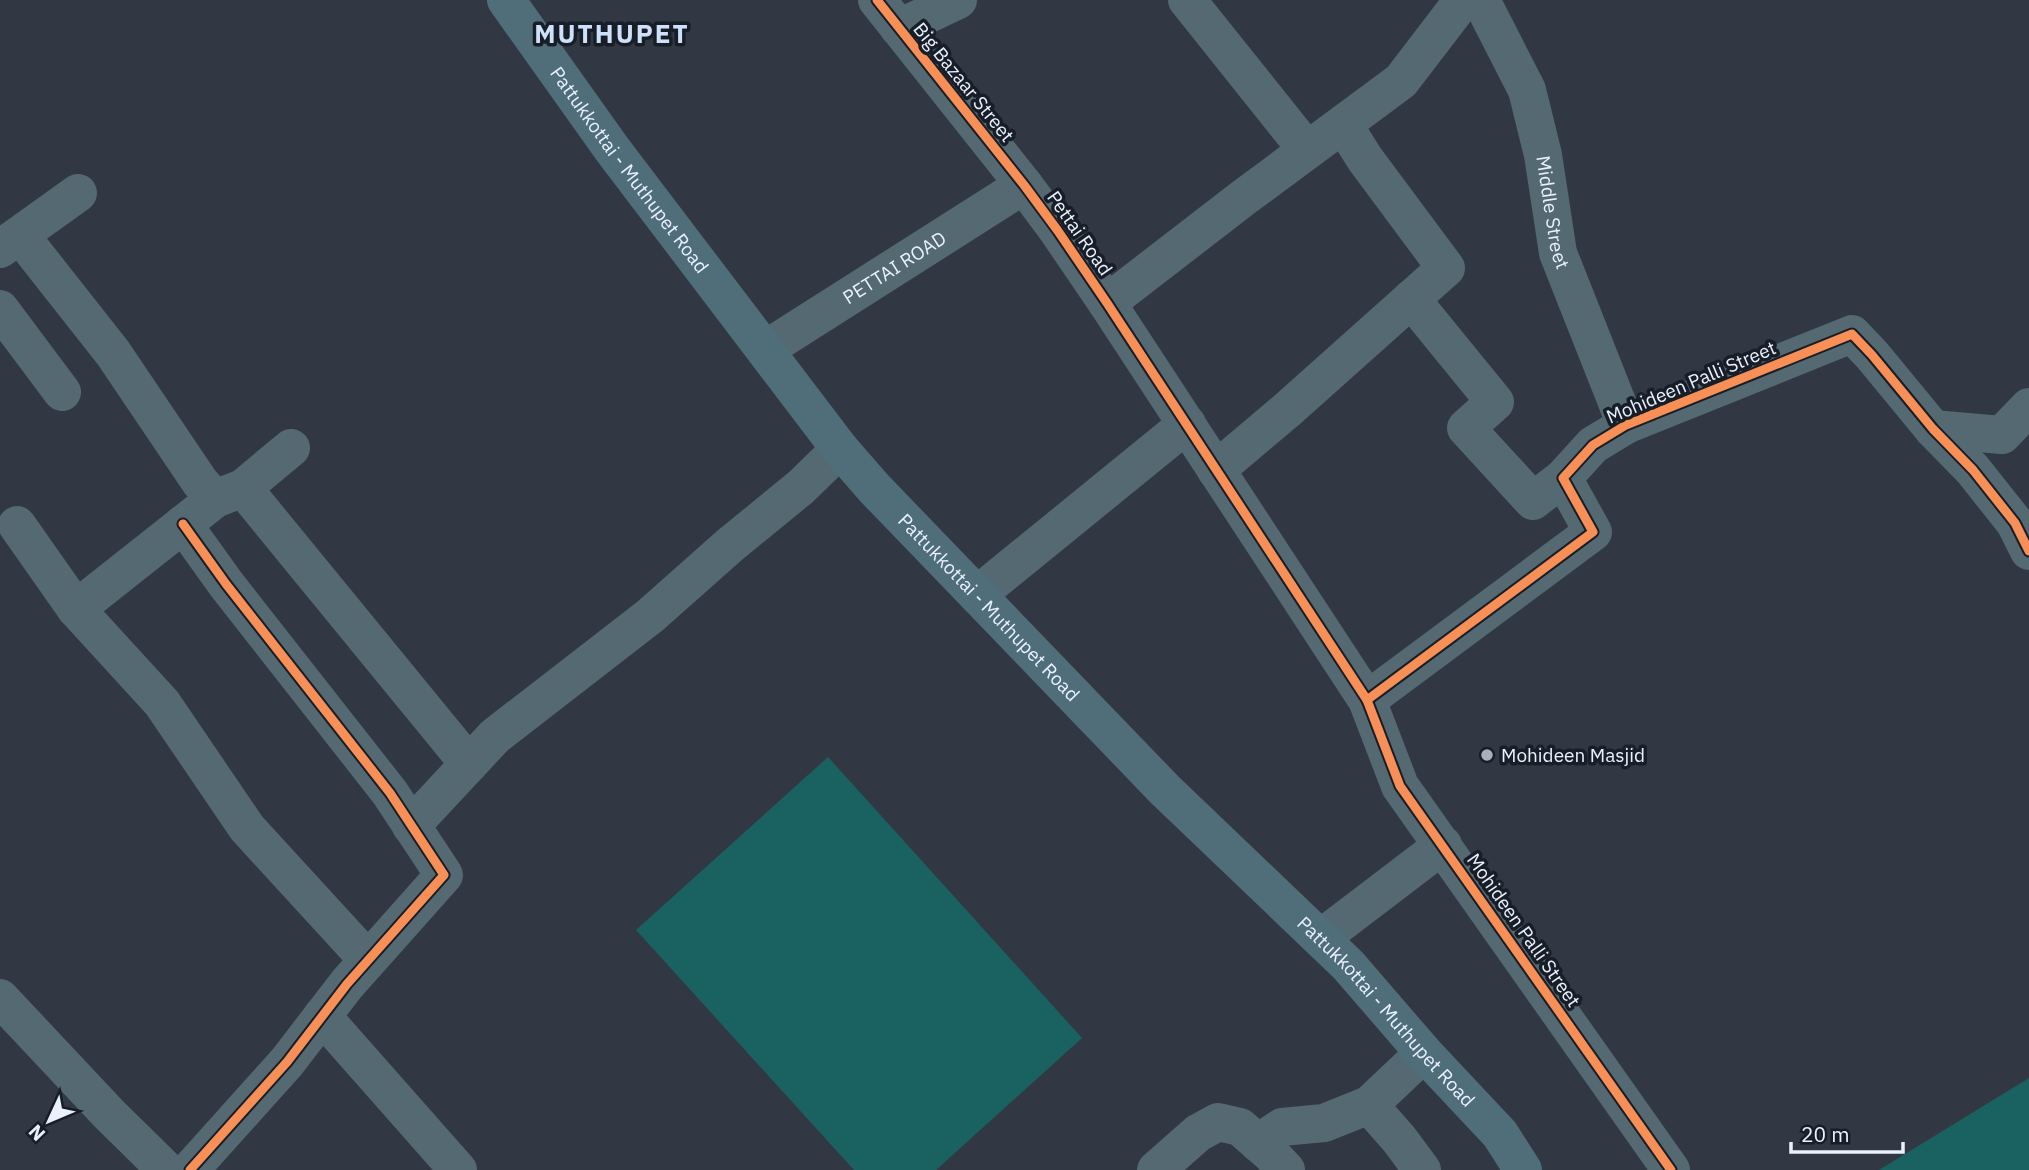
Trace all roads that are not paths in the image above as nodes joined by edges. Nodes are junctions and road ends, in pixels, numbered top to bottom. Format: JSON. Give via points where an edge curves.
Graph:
{"nodes":[{"id":1,"x":506,"y":0,"type":"edge"},
{"id":2,"x":958,"y":0,"type":"edge"},
{"id":3,"x":1187,"y":0,"type":"edge"},
{"id":4,"x":1463,"y":0,"type":"edge"},
{"id":5,"x":1481,"y":0,"type":"edge"},
{"id":6,"x":888,"y":14,"type":"edge"},
{"id":7,"x":1343,"y":124,"type":"junction"},
{"id":8,"x":1307,"y":150,"type":"junction"},
{"id":9,"x":1024,"y":185,"type":"junction"},
{"id":10,"x":78,"y":193,"type":"dead end"},
{"id":11,"x":10,"y":242,"type":"edge"},
{"id":12,"x":1411,"y":299,"type":"junction"},
{"id":13,"x":1107,"y":303,"type":"junction"},
{"id":14,"x":0,"y":309,"type":"edge"},
{"id":15,"x":766,"y":349,"type":"junction"},
{"id":16,"x":62,"y":392,"type":"dead end"},
{"id":17,"x":2029,"y":407,"type":"edge"},
{"id":18,"x":1187,"y":424,"type":"junction"},
{"id":19,"x":1626,"y":425,"type":"junction"},
{"id":20,"x":1933,"y":429,"type":"junction"},
{"id":21,"x":291,"y":448,"type":"dead end"},
{"id":22,"x":840,"y":449,"type":"junction"},
{"id":23,"x":1216,"y":470,"type":"junction"},
{"id":24,"x":1563,"y":478,"type":"junction"},
{"id":25,"x":229,"y":494,"type":"junction"},
{"id":26,"x":183,"y":524,"type":"junction"},
{"id":27,"x":17,"y":525,"type":"dead end"},
{"id":28,"x":2029,"y":551,"type":"edge"},
{"id":29,"x":977,"y":595,"type":"junction"},
{"id":30,"x":76,"y":609,"type":"junction"},
{"id":31,"x":1367,"y":700,"type":"junction"},
{"id":32,"x":469,"y":764,"type":"junction"},
{"id":33,"x":411,"y":826,"type":"junction"},
{"id":34,"x":1443,"y":845,"type":"junction"},
{"id":35,"x":1321,"y":938,"type":"junction"},
{"id":36,"x":368,"y":960,"type":"junction"},
{"id":37,"x":0,"y":998,"type":"edge"},
{"id":38,"x":322,"y":1016,"type":"junction"},
{"id":39,"x":1424,"y":1053,"type":"junction"},
{"id":40,"x":1369,"y":1105,"type":"junction"},
{"id":41,"x":1258,"y":1143,"type":"junction"},
{"id":42,"x":166,"y":1170,"type":"edge"},
{"id":43,"x":190,"y":1170,"type":"edge"},
{"id":44,"x":458,"y":1170,"type":"edge"},
{"id":45,"x":1156,"y":1170,"type":"edge"},
{"id":46,"x":1286,"y":1170,"type":"edge"},
{"id":47,"x":1422,"y":1170,"type":"edge"},
{"id":48,"x":1524,"y":1170,"type":"edge"},
{"id":49,"x":1671,"y":1170,"type":"edge"}],
"edges":[{"from":1,"to":15,"type":"main road","name":"Pattukkottai - Muthupet Road","via":[[612,149]]},
{"from":2,"to":6,"type":"street"},
{"from":3,"to":8,"type":"street"},
{"from":4,"to":7,"type":"street","name":"Pettai Road","via":[[1401,81]]},
{"from":5,"to":19,"type":"street","name":"Middle Street","via":[[1527,90],[1543,155],[1558,253]]},
{"from":6,"to":9,"type":"street","name":"Big Bazaar Street"},
{"from":7,"to":8,"type":"street","name":"Pettai Road"},
{"from":7,"to":12,"type":"street","via":[[1446,268]]},
{"from":8,"to":13,"type":"street","name":"Pettai Road"},
{"from":9,"to":13,"type":"street","name":"Pettai Road"},
{"from":9,"to":15,"type":"street","name":"PETTAI ROAD"},
{"from":10,"to":11,"type":"street"},
{"from":11,"to":25,"type":"street","via":[[113,353],[200,482]]},
{"from":12,"to":23,"type":"street"},
{"from":12,"to":24,"type":"street","name":"Mohideen Palli Street","via":[[1495,402],[1466,428],[1534,500]]},
{"from":13,"to":18,"type":"street","name":"Mohideen Palli Street"},
{"from":14,"to":16,"type":"street"},
{"from":15,"to":22,"type":"main road","name":"Pattukkottai - Muthupet Road"},
{"from":17,"to":20,"type":"street","via":[[2002,435]]},
{"from":18,"to":23,"type":"street","name":"Mohideen Palli Street"},
{"from":18,"to":29,"type":"street"},
{"from":19,"to":20,"type":"street","name":"Mohideen Palli Street","via":[[1852,334]]},
{"from":19,"to":24,"type":"street","name":"Mohideen Palli Street","via":[[1593,445]]},
{"from":20,"to":28,"type":"street","via":[[1990,491],[2015,523]]},
{"from":21,"to":25,"type":"street"},
{"from":22,"to":29,"type":"main road","name":"Pattukkottai - Muthupet Road"},
{"from":22,"to":32,"type":"street","via":[[650,616],[495,736]]},
{"from":23,"to":31,"type":"street","name":"Mohideen Palli Street"},
{"from":24,"to":31,"type":"street","via":[[1592,532]]},
{"from":25,"to":26,"type":"street"},
{"from":25,"to":32,"type":"street"},
{"from":26,"to":30,"type":"street"},
{"from":26,"to":33,"type":"street"},
{"from":27,"to":30,"type":"street"},
{"from":29,"to":35,"type":"main road","name":"Pattukkottai - Muthupet Road","via":[[1165,790]]},
{"from":30,"to":36,"type":"street","via":[[162,703],[247,828]]},
{"from":31,"to":34,"type":"street","name":"Mohideen Palli Street","via":[[1400,786]]},
{"from":32,"to":33,"type":"street"},
{"from":33,"to":36,"type":"street","via":[[444,874]]},
{"from":34,"to":35,"type":"street"},
{"from":34,"to":49,"type":"street","name":"Mohideen Palli Street"},
{"from":35,"to":39,"type":"main road","name":"Pattukkottai - Muthupet Road"},
{"from":36,"to":38,"type":"street"},
{"from":37,"to":42,"type":"street"},
{"from":38,"to":43,"type":"street"},
{"from":38,"to":44,"type":"street"},
{"from":39,"to":40,"type":"street"},
{"from":39,"to":48,"type":"main road","name":"Pattukkottai - Muthupet Road","via":[[1500,1134]]},
{"from":40,"to":41,"type":"street","via":[[1324,1123],[1282,1127]]},
{"from":40,"to":47,"type":"street"},
{"from":41,"to":45,"type":"street","via":[[1240,1127],[1219,1122],[1198,1133]]},
{"from":41,"to":46,"type":"street"}]}
